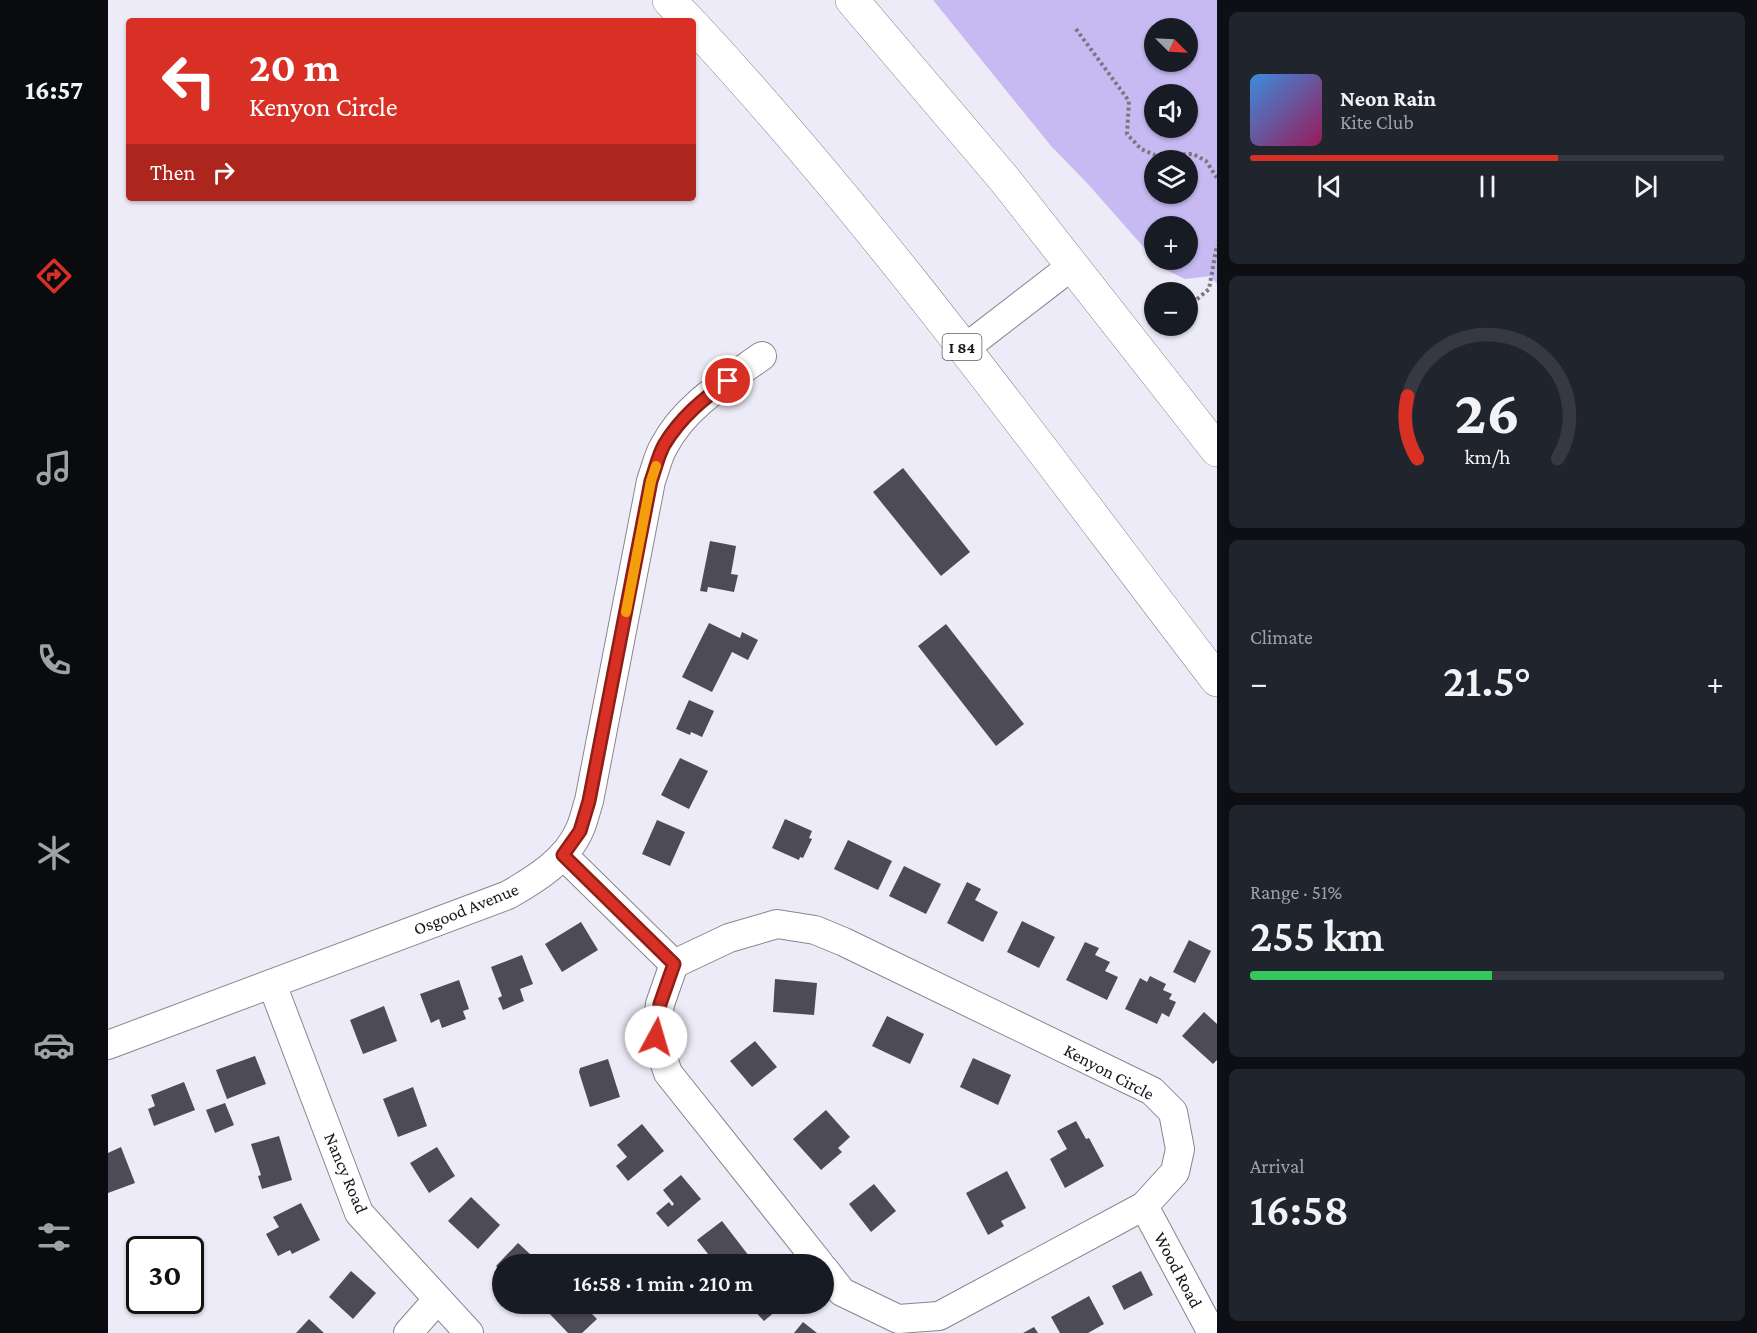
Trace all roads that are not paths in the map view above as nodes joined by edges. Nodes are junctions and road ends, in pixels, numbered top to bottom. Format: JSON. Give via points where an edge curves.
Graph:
{"nodes":[{"id":1,"x":669,"y":0,"type":"edge"},
{"id":2,"x":852,"y":0,"type":"edge"},
{"id":3,"x":686,"y":18,"type":"edge"},
{"id":4,"x":696,"y":28,"type":"edge"},
{"id":5,"x":1073,"y":265,"type":"junction"},
{"id":6,"x":964,"y":349,"type":"junction"},
{"id":7,"x":762,"y":356,"type":"dead end"},
{"id":8,"x":1217,"y":450,"type":"edge"},
{"id":9,"x":1217,"y":680,"type":"edge"},
{"id":10,"x":563,"y":855,"type":"junction"},
{"id":11,"x":674,"y":964,"type":"junction"},
{"id":12,"x":272,"y":984,"type":"junction"},
{"id":13,"x":108,"y":1045,"type":"edge"},
{"id":14,"x":1144,"y":1206,"type":"junction"},
{"id":15,"x":812,"y":1254,"type":"edge"},
{"id":16,"x":834,"y":1282,"type":"edge"},
{"id":17,"x":437,"y":1300,"type":"junction"},
{"id":18,"x":408,"y":1333,"type":"edge"},
{"id":19,"x":469,"y":1333,"type":"edge"},
{"id":20,"x":1212,"y":1333,"type":"edge"}],
"edges":[{"from":1,"to":3,"type":"highway"},
{"from":2,"to":5,"type":"highway","via":[[956,120]]},
{"from":4,"to":6,"type":"highway","number":"I 84","via":[[814,162]]},
{"from":5,"to":6,"type":"street"},
{"from":5,"to":8,"type":"highway"},
{"from":6,"to":9,"type":"highway","number":"I 84"},
{"from":7,"to":10,"type":"street","name":"Osgood Avenue","via":[[683,418],[663,446],[651,481],[589,801],[580,831]]},
{"from":10,"to":11,"type":"street"},
{"from":10,"to":12,"type":"street","name":"Osgood Avenue","via":[[537,879],[508,895]]},
{"from":11,"to":14,"type":"street","name":"Kenyon Circle","via":[[729,938],[777,924],[815,930],[1152,1090],[1173,1112],[1180,1149],[1175,1172]]},
{"from":11,"to":15,"type":"street","via":[[660,1004],[656,1037],[668,1073]]},
{"from":12,"to":13,"type":"street","name":"Osgood Avenue"},
{"from":12,"to":17,"type":"street","name":"Nancy Road","via":[[359,1213]]},
{"from":14,"to":16,"type":"street","name":"Kenyon Circle","via":[[939,1316],[898,1319],[842,1292]]},
{"from":14,"to":20,"type":"street","name":"Wood Road"},
{"from":17,"to":18,"type":"street"},
{"from":17,"to":19,"type":"street","name":"Nancy Road"}]}
